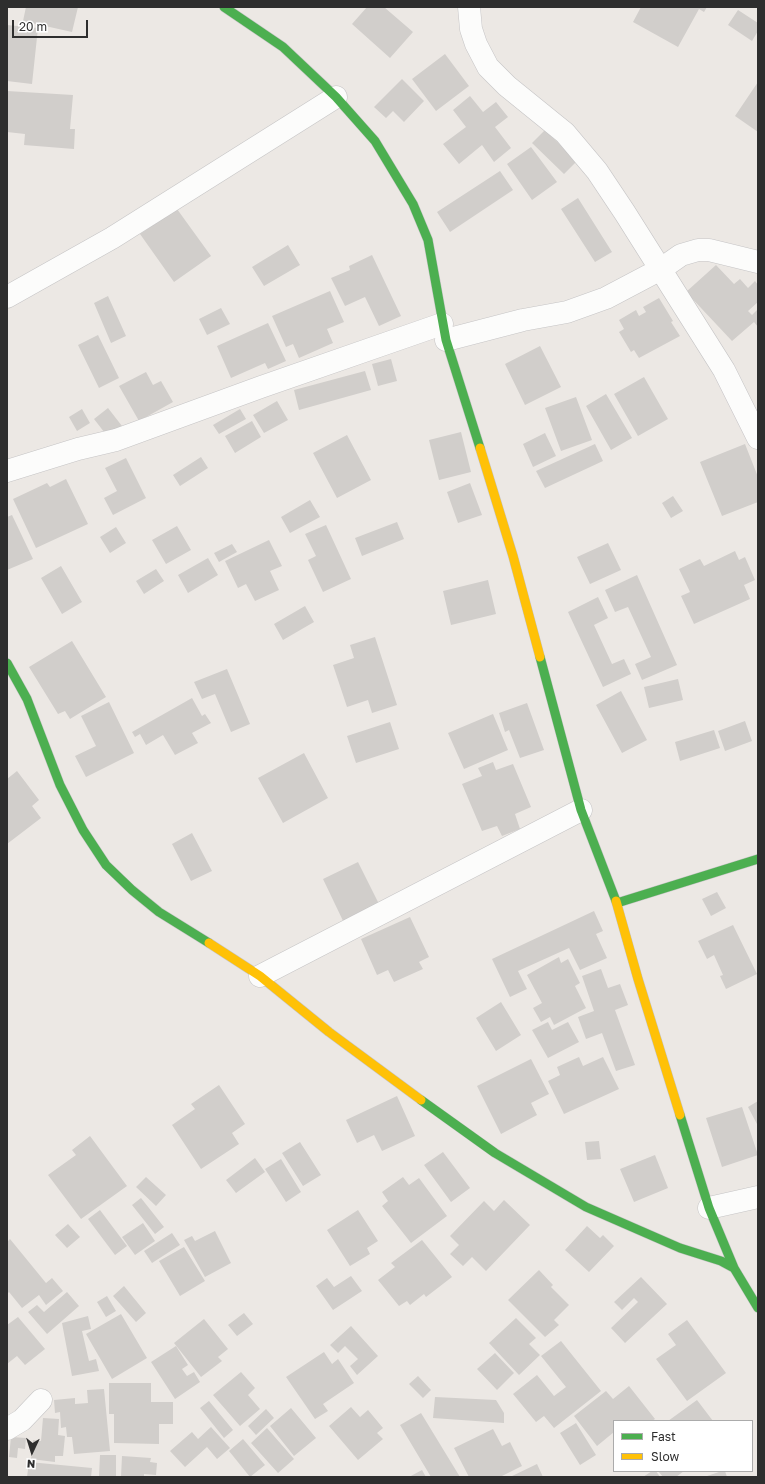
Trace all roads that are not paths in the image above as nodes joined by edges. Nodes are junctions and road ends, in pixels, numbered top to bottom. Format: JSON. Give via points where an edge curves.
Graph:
{"nodes":[{"id":1,"x":224,"y":7,"type":"edge"},
{"id":2,"x":469,"y":7,"type":"edge"},
{"id":3,"x":336,"y":97,"type":"junction"},
{"id":4,"x":758,"y":262,"type":"edge"},
{"id":5,"x":661,"y":269,"type":"junction"},
{"id":6,"x":7,"y":297,"type":"edge"},
{"id":7,"x":444,"y":332,"type":"junction"},
{"id":8,"x":758,"y":438,"type":"edge"},
{"id":9,"x":7,"y":471,"type":"edge"},
{"id":10,"x":7,"y":663,"type":"edge"},
{"id":11,"x":581,"y":810,"type":"junction"},
{"id":12,"x":758,"y":859,"type":"edge"},
{"id":13,"x":617,"y":903,"type":"junction"},
{"id":14,"x":260,"y":976,"type":"junction"},
{"id":15,"x":758,"y":1197,"type":"edge"},
{"id":16,"x":709,"y":1208,"type":"junction"},
{"id":17,"x":734,"y":1268,"type":"junction"},
{"id":18,"x":758,"y":1308,"type":"edge"},
{"id":19,"x":41,"y":1400,"type":"dead end"},
{"id":20,"x":7,"y":1429,"type":"edge"}],
"edges":[{"from":1,"to":3,"type":"street","via":[[283,47]]},
{"from":2,"to":5,"type":"street","via":[[471,29],[488,66],[507,86],[565,133],[597,171]]},
{"from":3,"to":6,"type":"street","via":[[112,238]]},
{"from":3,"to":7,"type":"street","via":[[375,141],[413,204],[428,240]]},
{"from":4,"to":5,"type":"street","via":[[709,250],[698,250],[681,255]]},
{"from":5,"to":7,"type":"street","via":[[606,298],[567,312]]},
{"from":5,"to":8,"type":"street","via":[[724,370]]},
{"from":7,"to":9,"type":"street","via":[[261,387],[116,440]]},
{"from":7,"to":11,"type":"street","via":[[513,556]]},
{"from":10,"to":14,"type":"street","via":[[27,700],[60,785],[83,830],[106,865],[159,912]]},
{"from":11,"to":13,"type":"street"},
{"from":11,"to":14,"type":"street"},
{"from":12,"to":13,"type":"street"},
{"from":13,"to":16,"type":"street"},
{"from":14,"to":17,"type":"street","via":[[360,1056],[495,1154],[586,1207],[680,1248],[721,1261]]},
{"from":15,"to":16,"type":"street"},
{"from":16,"to":17,"type":"street"},
{"from":17,"to":18,"type":"street"},
{"from":19,"to":20,"type":"street","via":[[22,1420]]}]}
